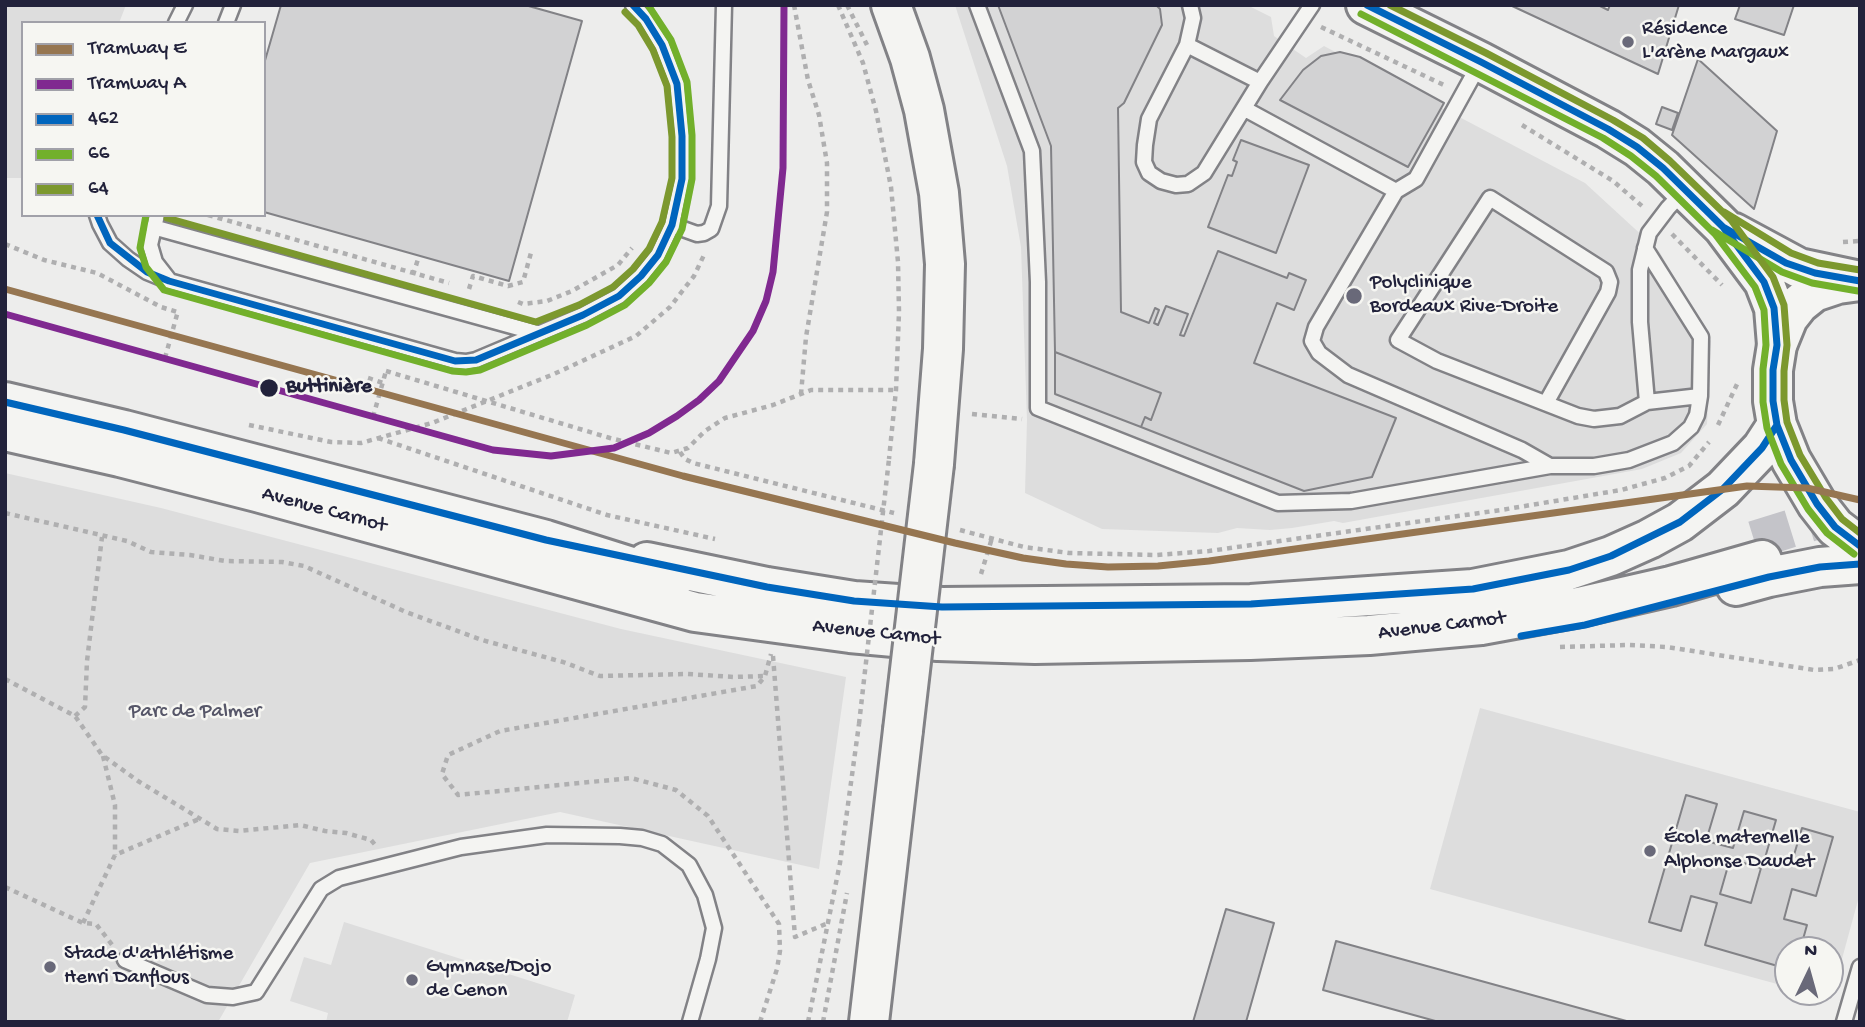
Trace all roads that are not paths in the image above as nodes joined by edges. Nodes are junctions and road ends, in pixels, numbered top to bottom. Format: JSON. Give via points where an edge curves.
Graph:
{"nodes":[{"id":1,"x":185,"y":5,"type":"edge"},
{"id":2,"x":633,"y":5,"type":"edge"},
{"id":3,"x":724,"y":5,"type":"edge"},
{"id":4,"x":891,"y":5,"type":"edge"},
{"id":5,"x":977,"y":5,"type":"edge"},
{"id":6,"x":1190,"y":5,"type":"edge"},
{"id":7,"x":1312,"y":5,"type":"edge"},
{"id":8,"x":1366,"y":5,"type":"edge"},
{"id":9,"x":177,"y":21,"type":"edge"},
{"id":10,"x":1187,"y":45,"type":"junction"},
{"id":11,"x":1260,"y":82,"type":"junction"},
{"id":12,"x":1469,"y":82,"type":"junction"},
{"id":13,"x":1245,"y":109,"type":"junction"},
{"id":14,"x":1685,"y":190,"type":"junction"},
{"id":15,"x":1396,"y":191,"type":"junction"},
{"id":16,"x":98,"y":217,"type":"edge"},
{"id":17,"x":155,"y":221,"type":"edge"},
{"id":18,"x":672,"y":225,"type":"junction"},
{"id":19,"x":1723,"y":226,"type":"junction"},
{"id":20,"x":1645,"y":248,"type":"junction"},
{"id":21,"x":169,"y":281,"type":"junction"},
{"id":22,"x":1860,"y":281,"type":"edge"},
{"id":23,"x":537,"y":333,"type":"junction"},
{"id":24,"x":1777,"y":345,"type":"junction"},
{"id":25,"x":1700,"y":396,"type":"junction"},
{"id":26,"x":5,"y":402,"type":"edge"},
{"id":27,"x":1647,"y":402,"type":"junction"},
{"id":28,"x":1546,"y":403,"type":"junction"},
{"id":29,"x":1777,"y":425,"type":"junction"},
{"id":30,"x":5,"y":431,"type":"edge"},
{"id":31,"x":1550,"y":466,"type":"junction"},
{"id":32,"x":546,"y":541,"type":"junction"},
{"id":33,"x":1860,"y":546,"type":"edge"},
{"id":34,"x":1860,"y":564,"type":"edge"},
{"id":35,"x":695,"y":612,"type":"junction"},
{"id":36,"x":125,"y":960,"type":"road end"},
{"id":37,"x":1860,"y":967,"type":"edge"},
{"id":38,"x":690,"y":1022,"type":"edge"},
{"id":39,"x":869,"y":1022,"type":"edge"},
{"id":40,"x":1844,"y":1022,"type":"edge"}],
"edges":[{"from":1,"to":9,"type":"lane"},
{"from":2,"to":18,"type":"lane","via":[[662,45],[677,84],[682,179]]},
{"from":3,"to":18,"type":"lane","via":[[719,206],[711,229],[704,233]]},
{"from":4,"to":39,"type":"main road","bridge":true,"via":[[920,97],[939,193],[945,264],[940,411]]},
{"from":5,"to":31,"type":"lane","via":[[1032,151],[1038,408],[1278,503],[1351,501]]},
{"from":6,"to":10,"type":"lane","via":[[1193,18]]},
{"from":7,"to":11,"type":"lane"},
{"from":8,"to":12,"type":"main road"},
{"from":10,"to":11,"type":"lane"},
{"from":10,"to":13,"type":"lane","via":[[1149,119],[1144,162],[1149,173],[1161,181],[1188,184],[1204,173]]},
{"from":11,"to":13,"type":"lane"},
{"from":12,"to":14,"type":"main road","via":[[1608,129]]},
{"from":12,"to":15,"type":"lane","via":[[1416,179]]},
{"from":13,"to":15,"type":"lane"},
{"from":14,"to":19,"type":"main road"},
{"from":14,"to":20,"type":"lane","via":[[1658,219]]},
{"from":15,"to":31,"type":"lane","via":[[1312,341],[1319,353],[1348,375]]},
{"from":16,"to":21,"type":"lane","via":[[110,243],[147,272]]},
{"from":17,"to":21,"type":"lane","via":[[150,245],[155,262]]},
{"from":17,"to":23,"type":"lane"},
{"from":18,"to":23,"type":"lane","via":[[657,255],[619,296]]},
{"from":19,"to":22,"type":"main road","via":[[1786,263]]},
{"from":19,"to":24,"type":"main road","via":[[1769,293]]},
{"from":20,"to":25,"type":"lane","via":[[1701,337]]},
{"from":20,"to":27,"type":"lane","via":[[1640,270],[1640,322]]},
{"from":21,"to":23,"type":"lane","via":[[455,361],[476,360]]},
{"from":22,"to":24,"type":"main road","via":[[1814,292],[1788,318]]},
{"from":24,"to":29,"type":"main road","via":[[1773,370]]},
{"from":25,"to":27,"type":"lane"},
{"from":25,"to":31,"type":"lane","via":[[1691,427],[1673,443],[1629,460]]},
{"from":26,"to":32,"type":"main road","name":"Avenue Carnot"},
{"from":27,"to":28,"type":"lane","via":[[1620,416],[1594,419]]},
{"from":28,"to":28,"type":"lane","via":[[1608,292],[1609,282],[1606,272],[1490,198],[1398,340],[1437,361]]},
{"from":29,"to":32,"type":"main road","via":[[1723,489],[1649,539],[1569,570],[1473,589],[1251,604],[942,607],[854,601],[766,587]]},
{"from":29,"to":33,"type":"main road","via":[[1816,504],[1835,527]]},
{"from":30,"to":35,"type":"main road","name":"Avenue Carnot","via":[[257,492]]},
{"from":32,"to":35,"type":"main road","name":"Avenue Carnot","via":[[697,587],[766,602],[928,622],[1037,624],[1250,622],[1475,605],[1758,550],[1671,586],[1579,607],[1481,625],[1369,635],[1035,644],[938,641]]},
{"from":34,"to":35,"type":"main road","via":[[1769,576],[1585,625],[1484,643],[1371,654],[1047,658],[937,654],[761,632]]},
{"from":36,"to":38,"type":"lane","via":[[207,995],[233,997],[256,992],[321,889],[339,878],[461,847],[547,835],[642,838],[662,844],[689,865],[705,895],[713,928]]},
{"from":37,"to":40,"type":"lane"}]}
